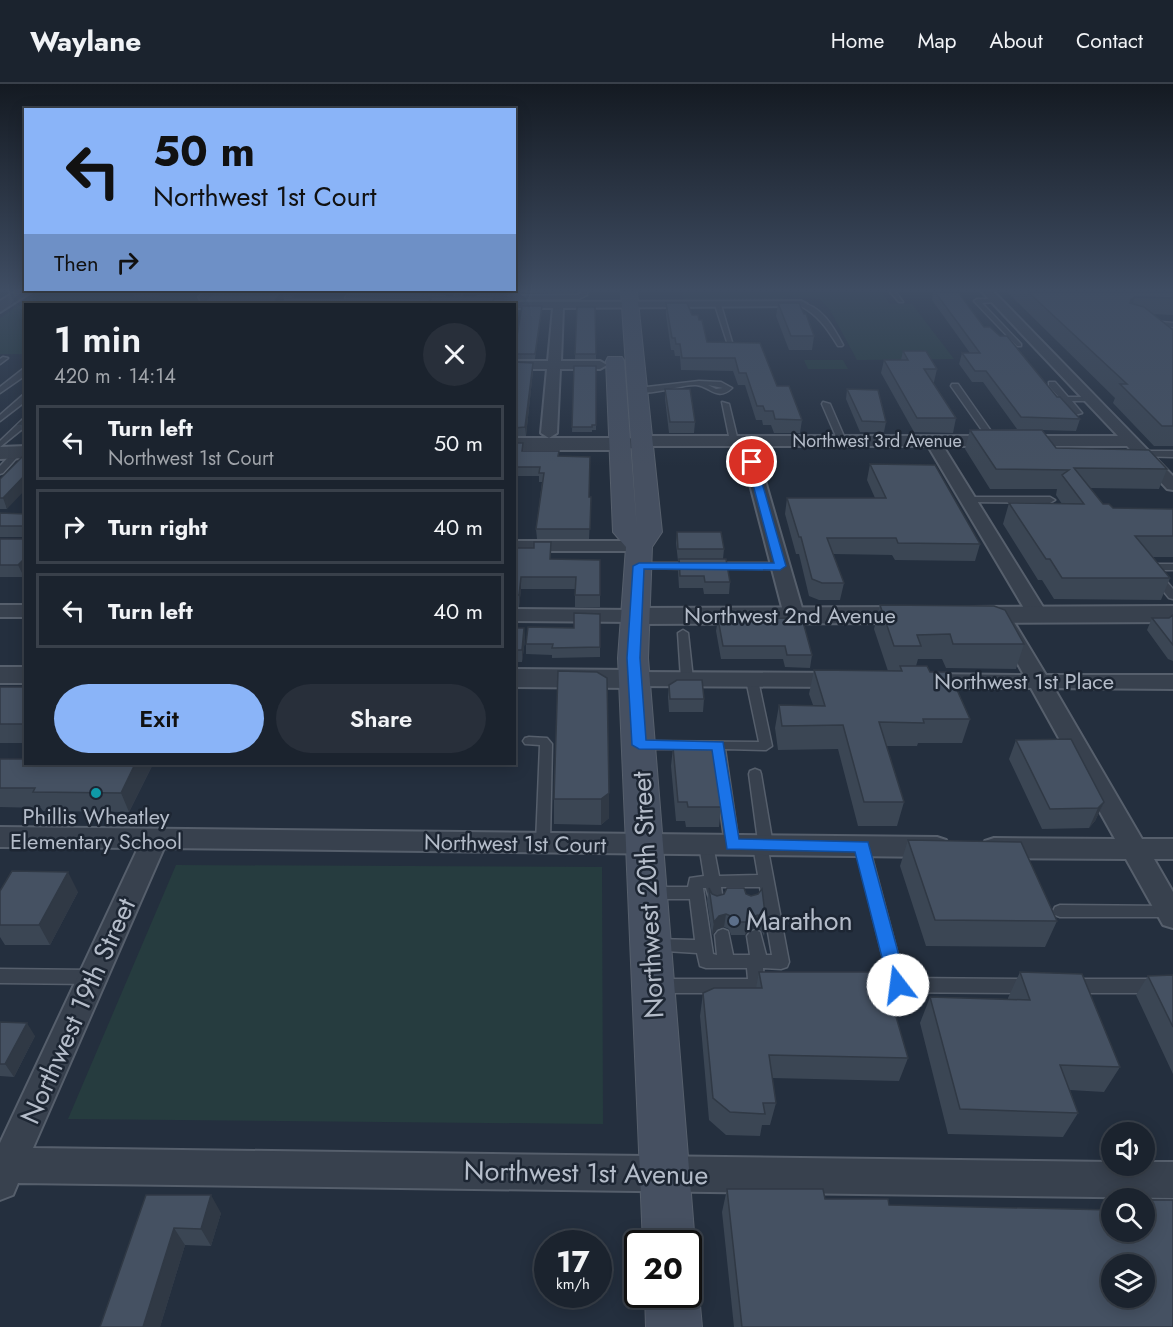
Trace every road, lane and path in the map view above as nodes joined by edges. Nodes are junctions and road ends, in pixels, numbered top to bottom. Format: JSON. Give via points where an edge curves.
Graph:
{"nodes":[{"id":1,"x":555,"y":350,"type":"edge"},
{"id":2,"x":615,"y":350,"type":"edge"},
{"id":3,"x":630,"y":350,"type":"edge"},
{"id":4,"x":1044,"y":350,"type":"edge"},
{"id":5,"x":516,"y":365,"type":"edge"},
{"id":6,"x":554,"y":365,"type":"junction"},
{"id":7,"x":600,"y":365,"type":"dead end"},
{"id":8,"x":24,"y":373,"type":"edge"},
{"id":9,"x":702,"y":384,"type":"dead end"},
{"id":10,"x":1052,"y":384,"type":"dead end"},
{"id":11,"x":955,"y":386,"type":"dead end"},
{"id":12,"x":638,"y":390,"type":"junction"},
{"id":13,"x":0,"y":391,"type":"edge"},
{"id":14,"x":0,"y":396,"type":"edge"},
{"id":15,"x":24,"y":397,"type":"edge"},
{"id":16,"x":24,"y":399,"type":"edge"},
{"id":17,"x":1066,"y":399,"type":"junction"},
{"id":18,"x":1091,"y":399,"type":"junction"},
{"id":19,"x":725,"y":404,"type":"dead end"},
{"id":20,"x":826,"y":404,"type":"dead end"},
{"id":21,"x":1078,"y":413,"type":"edge"},
{"id":22,"x":0,"y":419,"type":"edge"},
{"id":23,"x":24,"y":425,"type":"edge"},
{"id":24,"x":549,"y":433,"type":"dead end"},
{"id":25,"x":740,"y":441,"type":"junction"},
{"id":26,"x":842,"y":441,"type":"junction"},
{"id":27,"x":933,"y":441,"type":"junction"},
{"id":28,"x":994,"y":441,"type":"junction"},
{"id":29,"x":631,"y":443,"type":"junction"},
{"id":30,"x":516,"y":444,"type":"edge"},
{"id":31,"x":1136,"y":450,"type":"junction"},
{"id":32,"x":11,"y":451,"type":"edge"},
{"id":33,"x":1173,"y":454,"type":"edge"},
{"id":34,"x":0,"y":471,"type":"edge"},
{"id":35,"x":1173,"y":485,"type":"edge"},
{"id":36,"x":969,"y":500,"type":"junction"},
{"id":37,"x":1050,"y":500,"type":"dead end"},
{"id":38,"x":516,"y":546,"type":"edge"},
{"id":39,"x":639,"y":556,"type":"junction"},
{"id":40,"x":780,"y":566,"type":"junction"},
{"id":41,"x":1173,"y":567,"type":"edge"},
{"id":42,"x":1172,"y":598,"type":"edge"},
{"id":43,"x":0,"y":611,"type":"edge"},
{"id":44,"x":24,"y":612,"type":"edge"},
{"id":45,"x":516,"y":615,"type":"edge"},
{"id":46,"x":794,"y":615,"type":"junction"},
{"id":47,"x":1001,"y":615,"type":"junction"},
{"id":48,"x":1038,"y":615,"type":"junction"},
{"id":49,"x":636,"y":616,"type":"junction"},
{"id":50,"x":682,"y":633,"type":"dead end"},
{"id":51,"x":0,"y":675,"type":"edge"},
{"id":52,"x":24,"y":675,"type":"edge"},
{"id":53,"x":516,"y":678,"type":"edge"},
{"id":54,"x":634,"y":679,"type":"junction"},
{"id":55,"x":687,"y":679,"type":"junction"},
{"id":56,"x":752,"y":680,"type":"junction"},
{"id":57,"x":859,"y":680,"type":"edge"},
{"id":58,"x":907,"y":681,"type":"edge"},
{"id":59,"x":1039,"y":681,"type":"junction"},
{"id":60,"x":1173,"y":682,"type":"edge"},
{"id":61,"x":529,"y":741,"type":"dead end"},
{"id":62,"x":639,"y":745,"type":"junction"},
{"id":63,"x":718,"y":745,"type":"junction"},
{"id":64,"x":755,"y":774,"type":"dead end"},
{"id":65,"x":0,"y":837,"type":"edge"},
{"id":66,"x":155,"y":839,"type":"junction"},
{"id":67,"x":543,"y":843,"type":"junction"},
{"id":68,"x":644,"y":844,"type":"junction"},
{"id":69,"x":705,"y":845,"type":"junction"},
{"id":70,"x":732,"y":845,"type":"junction"},
{"id":71,"x":763,"y":845,"type":"junction"},
{"id":72,"x":862,"y":846,"type":"junction"},
{"id":73,"x":1133,"y":849,"type":"junction"},
{"id":74,"x":1173,"y":849,"type":"edge"},
{"id":75,"x":766,"y":881,"type":"junction"},
{"id":76,"x":712,"y":882,"type":"junction"},
{"id":77,"x":647,"y":893,"type":"junction"},
{"id":78,"x":696,"y":893,"type":"junction"},
{"id":79,"x":716,"y":901,"type":"edge"},
{"id":80,"x":1060,"y":911,"type":"dead end"},
{"id":81,"x":1172,"y":914,"type":"edge"},
{"id":82,"x":723,"y":935,"type":"dead end"},
{"id":83,"x":755,"y":936,"type":"dead end"},
{"id":84,"x":650,"y":945,"type":"junction"},
{"id":85,"x":705,"y":947,"type":"junction"},
{"id":86,"x":726,"y":961,"type":"junction"},
{"id":87,"x":757,"y":962,"type":"junction"},
{"id":88,"x":0,"y":976,"type":"edge"},
{"id":89,"x":93,"y":977,"type":"junction"},
{"id":90,"x":898,"y":985,"type":"junction"},
{"id":91,"x":653,"y":986,"type":"junction"},
{"id":92,"x":757,"y":986,"type":"junction"},
{"id":93,"x":786,"y":986,"type":"edge"},
{"id":94,"x":853,"y":986,"type":"edge"},
{"id":95,"x":1173,"y":986,"type":"edge"},
{"id":96,"x":3,"y":1171,"type":"edge"},
{"id":97,"x":664,"y":1173,"type":"junction"},
{"id":98,"x":1173,"y":1180,"type":"edge"},
{"id":99,"x":668,"y":1230,"type":"edge"},
{"id":100,"x":673,"y":1308,"type":"edge"},
{"id":101,"x":674,"y":1327,"type":"edge"}],
"edges":[{"from":1,"to":6,"type":"street"},
{"from":2,"to":29,"type":"main road","name":"Northwest 20th Street"},
{"from":3,"to":12,"type":"main road","name":"Northwest 20th Street"},
{"from":4,"to":18,"type":"street"},
{"from":5,"to":6,"type":"street"},
{"from":6,"to":7,"type":"street"},
{"from":6,"to":24,"type":"street"},
{"from":8,"to":13,"type":"lane"},
{"from":9,"to":12,"type":"lane"},
{"from":10,"to":17,"type":"lane"},
{"from":11,"to":28,"type":"lane"},
{"from":12,"to":29,"type":"main road","name":"Northwest 20th Street"},
{"from":14,"to":15,"type":"lane"},
{"from":16,"to":22,"type":"lane"},
{"from":17,"to":18,"type":"lane"},
{"from":17,"to":21,"type":"lane"},
{"from":18,"to":31,"type":"street"},
{"from":19,"to":25,"type":"lane"},
{"from":20,"to":26,"type":"lane"},
{"from":23,"to":32,"type":"lane"},
{"from":25,"to":26,"type":"street","name":"Northwest 3rd Avenue"},
{"from":25,"to":29,"type":"street","name":"Northwest 3rd Avenue"},
{"from":25,"to":40,"type":"street"},
{"from":26,"to":27,"type":"street","name":"Northwest 3rd Avenue"},
{"from":27,"to":28,"type":"street","name":"Northwest 3rd Avenue"},
{"from":27,"to":36,"type":"street"},
{"from":28,"to":31,"type":"street","name":"Northwest 3rd Avenue"},
{"from":29,"to":30,"type":"street","name":"Northwest 3rd Avenue"},
{"from":29,"to":39,"type":"main road","name":"Northwest 20th Street","via":[[650,532]]},
{"from":31,"to":33,"type":"lane"},
{"from":31,"to":35,"type":"street"},
{"from":32,"to":34,"type":"lane"},
{"from":36,"to":37,"type":"lane"},
{"from":36,"to":48,"type":"street"},
{"from":38,"to":39,"type":"street"},
{"from":39,"to":40,"type":"lane"},
{"from":39,"to":49,"type":"main road","name":"Northwest 20th Street"},
{"from":40,"to":46,"type":"street"},
{"from":41,"to":42,"type":"lane","via":[[1149,567]]},
{"from":42,"to":48,"type":"street","name":"Northwest 2nd Avenue"},
{"from":43,"to":44,"type":"street"},
{"from":45,"to":49,"type":"street","name":"Northwest 2nd Avenue"},
{"from":46,"to":47,"type":"street","name":"Northwest 2nd Avenue"},
{"from":46,"to":49,"type":"street","name":"Northwest 2nd Avenue"},
{"from":47,"to":48,"type":"street","name":"Northwest 2nd Avenue"},
{"from":47,"to":59,"type":"street"},
{"from":49,"to":54,"type":"main road","name":"Northwest 20th Street"},
{"from":50,"to":55,"type":"lane"},
{"from":51,"to":52,"type":"street"},
{"from":53,"to":54,"type":"street"},
{"from":54,"to":55,"type":"street"},
{"from":54,"to":62,"type":"main road","name":"Northwest 20th Street"},
{"from":55,"to":56,"type":"street"},
{"from":56,"to":57,"type":"street"},
{"from":56,"to":63,"type":"lane","via":[[766,746]]},
{"from":58,"to":59,"type":"street","name":"Northwest 1st Place"},
{"from":59,"to":60,"type":"street","name":"Northwest 1st Place"},
{"from":59,"to":73,"type":"street"},
{"from":61,"to":67,"type":"lane","via":[[546,744]]},
{"from":62,"to":63,"type":"lane"},
{"from":62,"to":68,"type":"main road","name":"Northwest 20th Street"},
{"from":63,"to":70,"type":"lane"},
{"from":64,"to":71,"type":"lane"},
{"from":65,"to":66,"type":"street","name":"Northwest 1st Court"},
{"from":66,"to":67,"type":"street","name":"Northwest 1st Court"},
{"from":66,"to":89,"type":"street","name":"Northwest 19th Street"},
{"from":67,"to":68,"type":"street","name":"Northwest 1st Court"},
{"from":68,"to":69,"type":"street","name":"Northwest 1st Court"},
{"from":68,"to":77,"type":"main road","name":"Northwest 20th Street"},
{"from":69,"to":70,"type":"street","name":"Northwest 1st Court"},
{"from":69,"to":76,"type":"lane"},
{"from":70,"to":71,"type":"street","name":"Northwest 1st Court"},
{"from":71,"to":72,"type":"street","name":"Northwest 1st Court"},
{"from":71,"to":75,"type":"lane"},
{"from":72,"to":73,"type":"street","name":"Northwest 1st Court"},
{"from":72,"to":90,"type":"lane"},
{"from":73,"to":74,"type":"street","name":"Northwest 1st Court"},
{"from":73,"to":81,"type":"street"},
{"from":75,"to":76,"type":"lane","via":[[747,886]]},
{"from":75,"to":87,"type":"lane","via":[[781,962]]},
{"from":76,"to":78,"type":"lane","via":[[695,882]]},
{"from":76,"to":79,"type":"lane"},
{"from":77,"to":78,"type":"lane"},
{"from":77,"to":84,"type":"main road","name":"Northwest 20th Street"},
{"from":78,"to":85,"type":"lane"},
{"from":80,"to":81,"type":"lane"},
{"from":82,"to":86,"type":"lane"},
{"from":83,"to":87,"type":"lane"},
{"from":84,"to":85,"type":"lane"},
{"from":84,"to":91,"type":"main road","name":"Northwest 20th Street"},
{"from":85,"to":86,"type":"lane","via":[[706,961]]},
{"from":86,"to":87,"type":"lane"},
{"from":87,"to":92,"type":"lane"},
{"from":88,"to":89,"type":"lane"},
{"from":89,"to":96,"type":"street","name":"Northwest 19th Street"},
{"from":90,"to":94,"type":"lane"},
{"from":90,"to":95,"type":"lane"},
{"from":91,"to":92,"type":"lane"},
{"from":91,"to":97,"type":"main road","name":"Northwest 20th Street"},
{"from":92,"to":93,"type":"lane"},
{"from":96,"to":97,"type":"street","name":"Northwest 1st Avenue"},
{"from":97,"to":98,"type":"street","name":"Northwest 1st Avenue"},
{"from":97,"to":99,"type":"main road","name":"Northwest 20th Street"},
{"from":100,"to":101,"type":"main road"}]}
